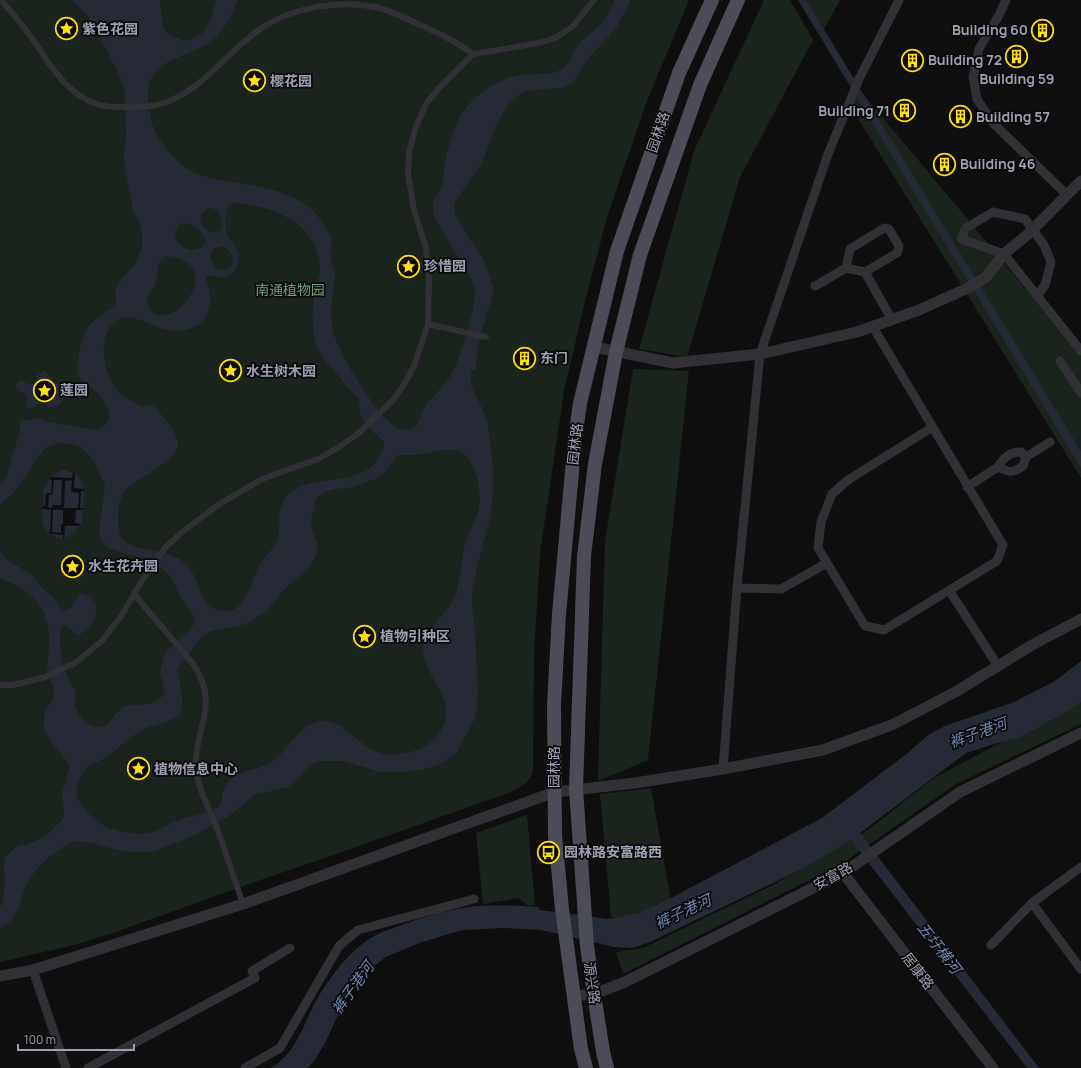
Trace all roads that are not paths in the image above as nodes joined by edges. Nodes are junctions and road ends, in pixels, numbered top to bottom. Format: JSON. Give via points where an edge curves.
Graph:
{"nodes":[{"id":1,"x":0,"y":0,"type":"edge"},
{"id":2,"x":594,"y":0,"type":"edge"},
{"id":3,"x":712,"y":0,"type":"edge"},
{"id":4,"x":738,"y":0,"type":"edge"},
{"id":5,"x":899,"y":0,"type":"edge"},
{"id":6,"x":1006,"y":0,"type":"edge"},
{"id":7,"x":473,"y":54,"type":"junction"},
{"id":8,"x":1081,"y":181,"type":"edge"},
{"id":9,"x":1067,"y":195,"type":"junction"},
{"id":10,"x":1033,"y":229,"type":"junction"},
{"id":11,"x":1004,"y":254,"type":"junction"},
{"id":12,"x":846,"y":268,"type":"junction"},
{"id":13,"x":865,"y":272,"type":"junction"},
{"id":14,"x":815,"y":286,"type":"dead end"},
{"id":15,"x":1037,"y":296,"type":"junction"},
{"id":16,"x":892,"y":320,"type":"junction"},
{"id":17,"x":428,"y":324,"type":"junction"},
{"id":18,"x":873,"y":327,"type":"junction"},
{"id":19,"x":483,"y":336,"type":"dead end"},
{"id":20,"x":594,"y":347,"type":"junction"},
{"id":21,"x":1081,"y":351,"type":"edge"},
{"id":22,"x":616,"y":352,"type":"junction"},
{"id":23,"x":518,"y":353,"type":"dead end"},
{"id":24,"x":760,"y":354,"type":"junction"},
{"id":25,"x":534,"y":358,"type":"dead end"},
{"id":26,"x":1060,"y":361,"type":"dead end"},
{"id":27,"x":1081,"y":394,"type":"edge"},
{"id":28,"x":932,"y":428,"type":"junction"},
{"id":29,"x":1050,"y":442,"type":"dead end"},
{"id":30,"x":1026,"y":458,"type":"junction"},
{"id":31,"x":998,"y":467,"type":"junction"},
{"id":32,"x":967,"y":487,"type":"junction"},
{"id":33,"x":827,"y":563,"type":"junction"},
{"id":34,"x":737,"y":588,"type":"junction"},
{"id":35,"x":949,"y":590,"type":"junction"},
{"id":36,"x":134,"y":594,"type":"junction"},
{"id":37,"x":1081,"y":619,"type":"edge"},
{"id":38,"x":998,"y":666,"type":"junction"},
{"id":39,"x":0,"y":685,"type":"edge"},
{"id":40,"x":1081,"y":733,"type":"edge"},
{"id":41,"x":723,"y":769,"type":"junction"},
{"id":42,"x":576,"y":790,"type":"junction"},
{"id":43,"x":555,"y":792,"type":"junction"},
{"id":44,"x":1081,"y":867,"type":"edge"},
{"id":45,"x":843,"y":873,"type":"junction"},
{"id":46,"x":583,"y":898,"type":"joint"},
{"id":47,"x":474,"y":900,"type":"dead end"},
{"id":48,"x":1032,"y":903,"type":"junction"},
{"id":49,"x":244,"y":904,"type":"junction"},
{"id":50,"x":562,"y":909,"type":"joint"},
{"id":51,"x":991,"y":945,"type":"dead end"},
{"id":52,"x":290,"y":948,"type":"dead end"},
{"id":53,"x":1081,"y":969,"type":"edge"},
{"id":54,"x":33,"y":970,"type":"junction"},
{"id":55,"x":0,"y":976,"type":"edge"},
{"id":56,"x":594,"y":994,"type":"junction"},
{"id":57,"x":574,"y":996,"type":"junction"},
{"id":58,"x":66,"y":1068,"type":"edge"},
{"id":59,"x":88,"y":1068,"type":"edge"},
{"id":60,"x":245,"y":1068,"type":"edge"},
{"id":61,"x":586,"y":1068,"type":"edge"},
{"id":62,"x":607,"y":1068,"type":"edge"},
{"id":63,"x":993,"y":1068,"type":"edge"}],
"edges":[{"from":1,"to":7,"type":"street","via":[[71,90],[104,107],[156,106],[181,96],[199,84],[248,37],[264,26],[315,6],[357,4],[375,7],[440,34]]},
{"from":2,"to":7,"type":"street","via":[[572,27],[555,38]]},
{"from":3,"to":20,"type":"main road","name":"园林路","via":[[678,73],[625,228]]},
{"from":4,"to":22,"type":"main road","name":"园林路","via":[[700,84],[640,255]]},
{"from":5,"to":24,"type":"street","via":[[859,79],[828,154]]},
{"from":6,"to":9,"type":"street","via":[[979,49],[973,77],[977,99],[993,123]]},
{"from":7,"to":17,"type":"street","via":[[426,104],[415,129],[409,153],[408,174],[414,210],[426,248],[429,276]]},
{"from":8,"to":9,"type":"street"},
{"from":9,"to":10,"type":"street"},
{"from":10,"to":11,"type":"street"},
{"from":10,"to":11,"type":"street","via":[[1025,219],[993,212],[966,228],[961,238]]},
{"from":10,"to":15,"type":"street","via":[[1044,244],[1051,262],[1046,285]]},
{"from":11,"to":15,"type":"street"},
{"from":11,"to":16,"type":"street","via":[[985,278],[968,288]]},
{"from":12,"to":13,"type":"street"},
{"from":12,"to":13,"type":"street","via":[[850,249],[884,228],[889,229],[899,246],[897,253]]},
{"from":12,"to":14,"type":"street"},
{"from":13,"to":16,"type":"street"},
{"from":15,"to":21,"type":"street"},
{"from":16,"to":18,"type":"street"},
{"from":17,"to":19,"type":"street"},
{"from":17,"to":36,"type":"street","via":[[414,366],[402,388],[359,433],[318,459],[262,479],[200,518],[165,548]]},
{"from":18,"to":24,"type":"street"},
{"from":18,"to":28,"type":"street"},
{"from":20,"to":22,"type":"street"},
{"from":20,"to":43,"type":"main road","name":"园林路","via":[[574,439],[554,705]]},
{"from":22,"to":24,"type":"street","via":[[673,363]]},
{"from":22,"to":42,"type":"main road","name":"园林路","via":[[595,464],[584,556]]},
{"from":23,"to":25,"type":"street"},
{"from":24,"to":34,"type":"street"},
{"from":26,"to":27,"type":"street"},
{"from":28,"to":32,"type":"street"},
{"from":28,"to":33,"type":"street","via":[[848,480],[832,494],[821,522],[818,548]]},
{"from":29,"to":30,"type":"street"},
{"from":30,"to":31,"type":"street","via":[[1023,466],[1015,471]]},
{"from":30,"to":31,"type":"street","via":[[1021,452],[1015,452],[1002,459]]},
{"from":31,"to":32,"type":"street"},
{"from":32,"to":35,"type":"street","via":[[1003,546],[998,561]]},
{"from":33,"to":34,"type":"street","via":[[781,589]]},
{"from":33,"to":35,"type":"street","via":[[865,626],[884,630]]},
{"from":34,"to":41,"type":"street"},
{"from":35,"to":38,"type":"street"},
{"from":36,"to":39,"type":"street","via":[[102,641],[76,663],[22,684]]},
{"from":36,"to":49,"type":"street","via":[[193,664],[205,687],[207,702],[195,756],[197,777]]},
{"from":37,"to":38,"type":"street"},
{"from":38,"to":41,"type":"street","via":[[894,724],[822,750]]},
{"from":40,"to":45,"type":"street","name":"安富路","via":[[960,792]]},
{"from":41,"to":42,"type":"street"},
{"from":42,"to":43,"type":"street"},
{"from":42,"to":46,"type":"main road","name":"园林路"},
{"from":43,"to":49,"type":"street"},
{"from":43,"to":50,"type":"main road","name":"园林路","via":[[555,835]]},
{"from":44,"to":48,"type":"street"},
{"from":45,"to":56,"type":"street","name":"安富路","via":[[625,982]]},
{"from":45,"to":63,"type":"street","name":"居康路"},
{"from":46,"to":56,"type":"main road","name":"源兴路"},
{"from":47,"to":60,"type":"street","via":[[358,930],[339,946],[280,1048]]},
{"from":48,"to":51,"type":"street"},
{"from":48,"to":53,"type":"street"},
{"from":49,"to":54,"type":"street"},
{"from":50,"to":57,"type":"main road","name":"源兴路"},
{"from":52,"to":59,"type":"street","via":[[252,971],[255,978]]},
{"from":54,"to":55,"type":"street"},
{"from":54,"to":58,"type":"street"},
{"from":56,"to":57,"type":"street","name":"安富路"},
{"from":56,"to":62,"type":"main road","name":"源兴路"},
{"from":57,"to":61,"type":"main road","name":"源兴路"}]}
